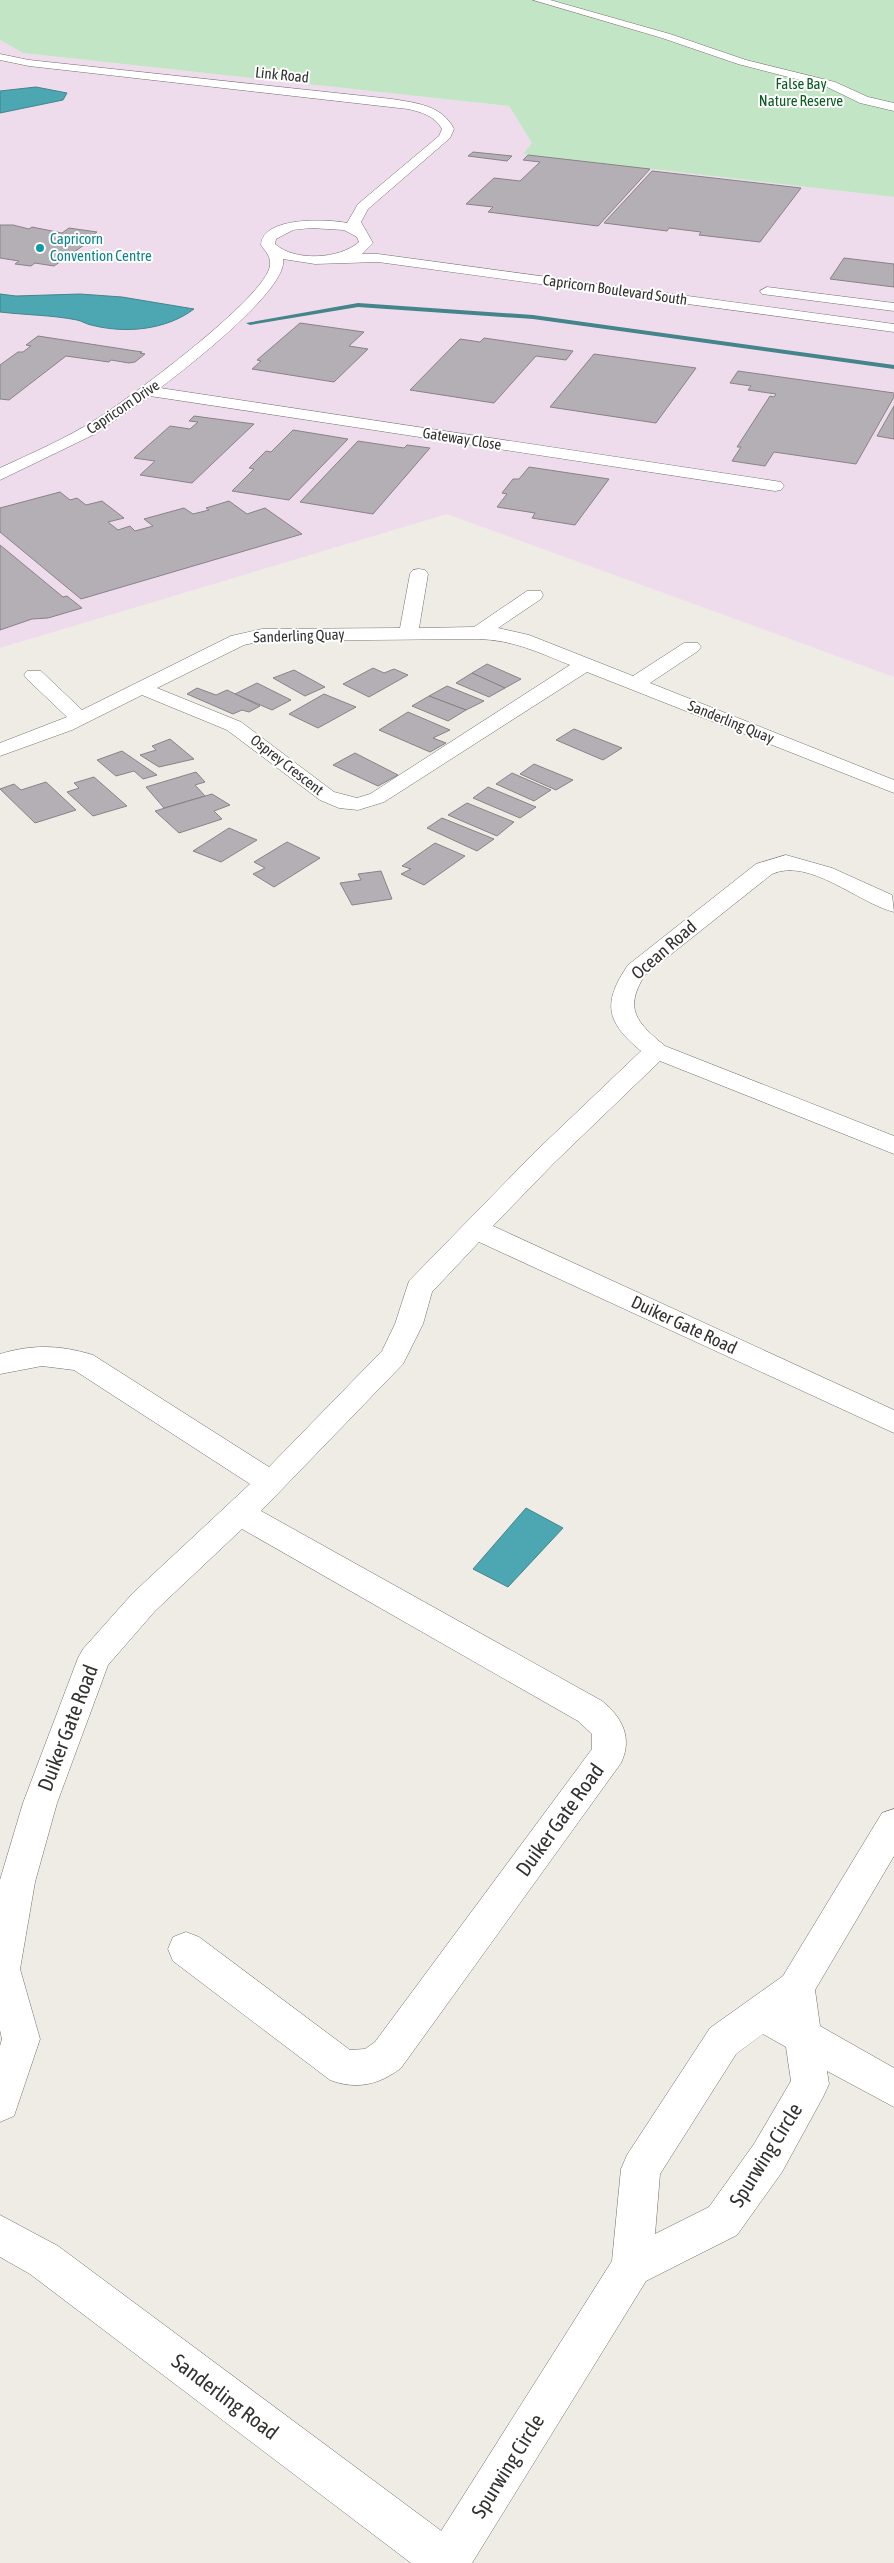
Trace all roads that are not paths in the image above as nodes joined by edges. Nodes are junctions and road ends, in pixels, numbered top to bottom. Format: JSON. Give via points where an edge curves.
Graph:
{"nodes":[{"id":1,"x":538,"y":0,"type":"edge"},
{"id":2,"x":0,"y":57,"type":"edge"},
{"id":3,"x":894,"y":107,"type":"edge"},
{"id":4,"x":372,"y":200,"type":"junction"},
{"id":5,"x":312,"y":224,"type":"junction"},
{"id":6,"x":359,"y":232,"type":"junction"},
{"id":7,"x":381,"y":241,"type":"dead end"},
{"id":8,"x":272,"y":249,"type":"junction"},
{"id":9,"x":331,"y":258,"type":"junction"},
{"id":10,"x":299,"y":272,"type":"dead end"},
{"id":11,"x":284,"y":283,"type":"dead end"},
{"id":12,"x":750,"y":289,"type":"dead end"},
{"id":13,"x":894,"y":307,"type":"edge"},
{"id":14,"x":232,"y":319,"type":"junction"},
{"id":15,"x":894,"y":328,"type":"edge"},
{"id":16,"x":149,"y":391,"type":"junction"},
{"id":17,"x":0,"y":475,"type":"edge"},
{"id":18,"x":775,"y":486,"type":"dead end"},
{"id":19,"x":419,"y":574,"type":"dead end"},
{"id":20,"x":534,"y":595,"type":"dead end"},
{"id":21,"x":478,"y":633,"type":"junction"},
{"id":22,"x":408,"y":634,"type":"junction"},
{"id":23,"x":691,"y":647,"type":"dead end"},
{"id":24,"x":585,"y":664,"type":"junction"},
{"id":25,"x":34,"y":675,"type":"dead end"},
{"id":26,"x":635,"y":684,"type":"junction"},
{"id":27,"x":141,"y":688,"type":"junction"},
{"id":28,"x":80,"y":718,"type":"junction"},
{"id":29,"x":0,"y":750,"type":"edge"},
{"id":30,"x":894,"y":787,"type":"edge"},
{"id":31,"x":894,"y":905,"type":"edge"},
{"id":32,"x":656,"y":1051,"type":"junction"},
{"id":33,"x":894,"y":1146,"type":"edge"},
{"id":34,"x":475,"y":1229,"type":"junction"},
{"id":35,"x":0,"y":1364,"type":"edge"},
{"id":36,"x":894,"y":1422,"type":"edge"},
{"id":37,"x":271,"y":1483,"type":"junction"},
{"id":38,"x":240,"y":1513,"type":"junction"},
{"id":39,"x":894,"y":1824,"type":"edge"},
{"id":40,"x":186,"y":1950,"type":"dead end"},
{"id":41,"x":1,"y":1970,"type":"edge"},
{"id":42,"x":796,"y":1988,"type":"junction"},
{"id":43,"x":762,"y":2013,"type":"junction"},
{"id":44,"x":803,"y":2038,"type":"junction"},
{"id":45,"x":894,"y":2089,"type":"edge"},
{"id":46,"x":0,"y":2103,"type":"edge"},
{"id":47,"x":0,"y":2235,"type":"edge"},
{"id":48,"x":632,"y":2267,"type":"junction"},
{"id":49,"x":447,"y":2563,"type":"edge"}],
"edges":[{"from":1,"to":3,"type":"street","via":[[666,36],[742,62],[831,84],[864,100]]},
{"from":2,"to":4,"type":"street","name":"Link Road","via":[[392,103],[418,108],[443,120],[448,129],[444,138]]},
{"from":4,"to":5,"type":"street","name":"Link Road"},
{"from":4,"to":6,"type":"street","name":"Link Road","via":[[354,222]]},
{"from":5,"to":6,"type":"street","via":[[336,225]]},
{"from":5,"to":8,"type":"street","via":[[276,232],[268,240]]},
{"from":6,"to":7,"type":"street"},
{"from":6,"to":9,"type":"street","name":"Link Road","via":[[366,243],[363,247]]},
{"from":8,"to":9,"type":"street","name":"Capricorn Boulevard South","via":[[294,257]]},
{"from":8,"to":14,"type":"street","name":"Capricorn Drive","via":[[277,267],[270,281]]},
{"from":9,"to":10,"type":"street"},
{"from":9,"to":15,"type":"street","name":"Capricorn Boulevard South","via":[[388,259]]},
{"from":11,"to":14,"type":"street","name":"Capricorn Drive"},
{"from":12,"to":13,"type":"street"},
{"from":14,"to":16,"type":"street","name":"Capricorn Drive"},
{"from":16,"to":17,"type":"street","name":"Capricorn Drive","via":[[77,438]]},
{"from":16,"to":18,"type":"street","name":"Gateway Close"},
{"from":19,"to":22,"type":"street"},
{"from":20,"to":21,"type":"street"},
{"from":21,"to":22,"type":"street","name":"Sanderling Quay"},
{"from":21,"to":24,"type":"street","name":"Sanderling Quay","via":[[522,639]]},
{"from":22,"to":27,"type":"street","name":"Sanderling Quay","via":[[254,637],[222,647]]},
{"from":23,"to":26,"type":"street"},
{"from":24,"to":26,"type":"street","name":"Sanderling Quay"},
{"from":24,"to":27,"type":"street","name":"Osprey Crescent","via":[[377,798],[358,804],[327,796],[234,726]]},
{"from":25,"to":28,"type":"street"},
{"from":26,"to":30,"type":"street","name":"Sanderling Quay"},
{"from":27,"to":28,"type":"street"},
{"from":28,"to":29,"type":"street"},
{"from":31,"to":32,"type":"street","name":"Ocean Road","via":[[794,862],[764,869],[636,970],[626,983],[620,1000],[622,1012],[639,1038]]},
{"from":32,"to":33,"type":"street","name":"Ocean Road"},
{"from":32,"to":34,"type":"street","name":"Duiker Gate Road"},
{"from":34,"to":36,"type":"street","name":"Duiker Gate Road"},
{"from":34,"to":37,"type":"street","name":"Duiker Gate Road","via":[[419,1288],[409,1324],[393,1357]]},
{"from":35,"to":37,"type":"street","via":[[41,1355],[57,1355],[82,1362]]},
{"from":37,"to":38,"type":"street","name":"Duiker Gate Road"},
{"from":38,"to":40,"type":"street","name":"Duiker Gate Road","via":[[590,1711],[606,1724],[610,1736],[609,1754],[388,2055],[376,2065],[360,2070],[343,2067]]},
{"from":38,"to":41,"type":"street","name":"Duiker Gate Road","via":[[144,1602],[94,1658],[77,1699],[17,1882]]},
{"from":39,"to":42,"type":"street","name":"Spurwing Circle"},
{"from":41,"to":46,"type":"street","name":"Duiker Gate Road","via":[[21,2039]]},
{"from":42,"to":43,"type":"street","name":"Spurwing Circle"},
{"from":42,"to":44,"type":"street","name":"Spurwing Circle"},
{"from":43,"to":44,"type":"street"},
{"from":43,"to":48,"type":"street","name":"Spurwing Circle","via":[[723,2041],[641,2168]]},
{"from":44,"to":45,"type":"street"},
{"from":44,"to":48,"type":"street","name":"Spurwing Circle","via":[[810,2084],[768,2158],[723,2221]]},
{"from":47,"to":49,"type":"street","name":"Sanderling Road","via":[[44,2260]]},
{"from":48,"to":49,"type":"street","name":"Spurwing Circle"}]}
